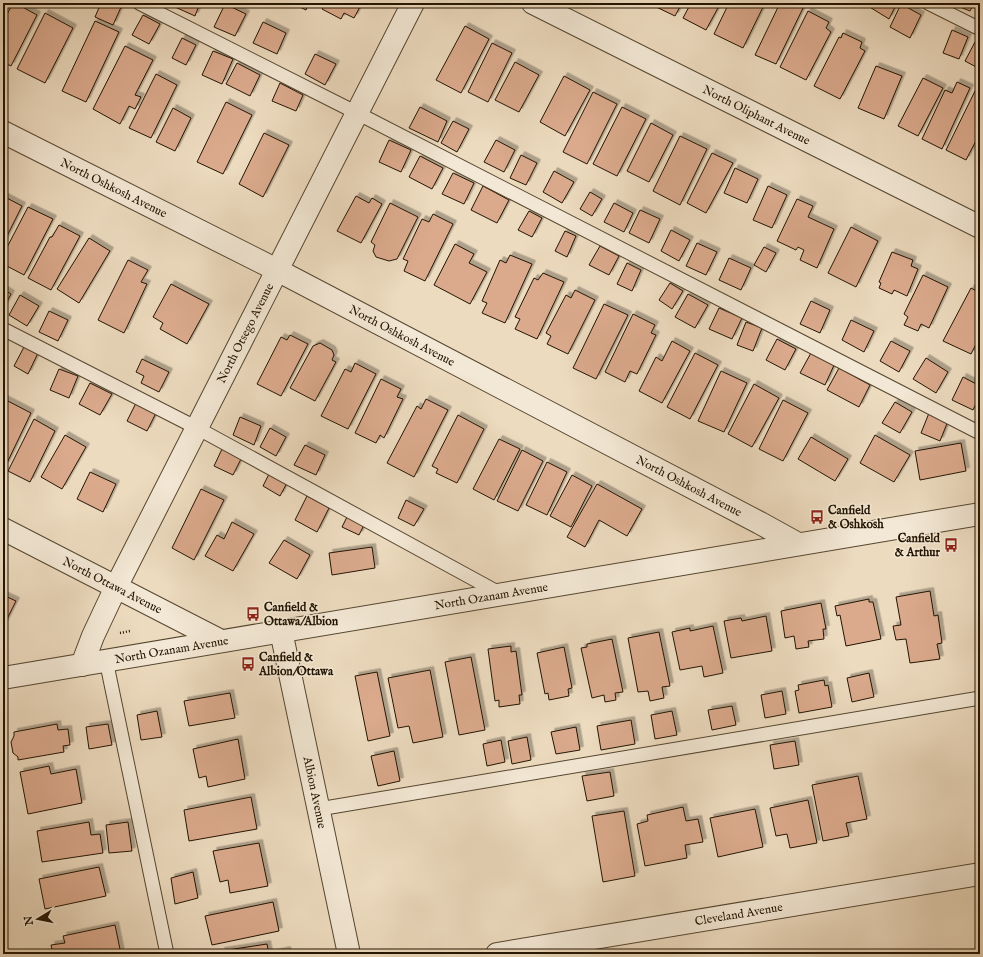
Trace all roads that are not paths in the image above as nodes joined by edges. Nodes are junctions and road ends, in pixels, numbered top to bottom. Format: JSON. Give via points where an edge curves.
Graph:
{"nodes":[{"id":1,"x":139,"y":3,"type":"edge"},
{"id":2,"x":413,"y":3,"type":"edge"},
{"id":3,"x":533,"y":3,"type":"edge"},
{"id":4,"x":928,"y":3,"type":"edge"},
{"id":5,"x":980,"y":29,"type":"edge"},
{"id":6,"x":357,"y":113,"type":"junction"},
{"id":7,"x":3,"y":132,"type":"edge"},
{"id":8,"x":980,"y":226,"type":"edge"},
{"id":9,"x":277,"y":270,"type":"junction"},
{"id":10,"x":3,"y":329,"type":"edge"},
{"id":11,"x":197,"y":428,"type":"junction"},
{"id":12,"x":980,"y":433,"type":"edge"},
{"id":13,"x":980,"y":514,"type":"edge"},
{"id":14,"x":3,"y":529,"type":"edge"},
{"id":15,"x":798,"y":544,"type":"junction"},
{"id":16,"x":116,"y":587,"type":"junction"},
{"id":17,"x":501,"y":594,"type":"junction"},
{"id":18,"x":281,"y":631,"type":"junction"},
{"id":19,"x":221,"y":641,"type":"junction"},
{"id":20,"x":106,"y":660,"type":"junction"},
{"id":21,"x":82,"y":665,"type":"junction"},
{"id":22,"x":3,"y":678,"type":"edge"},
{"id":23,"x":980,"y":698,"type":"edge"},
{"id":24,"x":319,"y":809,"type":"junction"},
{"id":25,"x":980,"y":874,"type":"edge"},
{"id":26,"x":167,"y":954,"type":"edge"},
{"id":27,"x":349,"y":954,"type":"edge"},
{"id":28,"x":497,"y":954,"type":"edge"}],
"edges":[{"from":1,"to":6,"type":"lane"},
{"from":2,"to":6,"type":"street","name":"North Otsego Avenue"},
{"from":3,"to":8,"type":"street","name":"North Oliphant Avenue"},
{"from":4,"to":5,"type":"lane"},
{"from":6,"to":9,"type":"street","name":"North Otsego Avenue"},
{"from":6,"to":12,"type":"lane"},
{"from":7,"to":9,"type":"street","name":"North Oshkosh Avenue"},
{"from":9,"to":11,"type":"street","name":"North Otsego Avenue"},
{"from":9,"to":15,"type":"street","name":"North Oshkosh Avenue"},
{"from":10,"to":11,"type":"lane"},
{"from":11,"to":16,"type":"street","name":"North Otsego Avenue"},
{"from":11,"to":17,"type":"lane"},
{"from":13,"to":15,"type":"street","name":"North Ozanam Avenue"},
{"from":14,"to":16,"type":"street","name":"North Ottawa Avenue"},
{"from":15,"to":17,"type":"street","name":"North Ozanam Avenue"},
{"from":16,"to":19,"type":"street","name":"North Ottawa Avenue"},
{"from":16,"to":21,"type":"street","name":"North Otsego Avenue"},
{"from":17,"to":18,"type":"street","name":"North Ozanam Avenue"},
{"from":18,"to":19,"type":"street","name":"North Ozanam Avenue"},
{"from":18,"to":24,"type":"street","name":"Albion Avenue"},
{"from":19,"to":20,"type":"street","name":"North Ozanam Avenue"},
{"from":20,"to":21,"type":"street","name":"North Ozanam Avenue"},
{"from":20,"to":26,"type":"lane"},
{"from":21,"to":22,"type":"street","name":"North Ozanam Avenue"},
{"from":23,"to":24,"type":"lane"},
{"from":24,"to":27,"type":"street","name":"Albion Avenue"},
{"from":25,"to":28,"type":"street","name":"Cleveland Avenue"}]}
